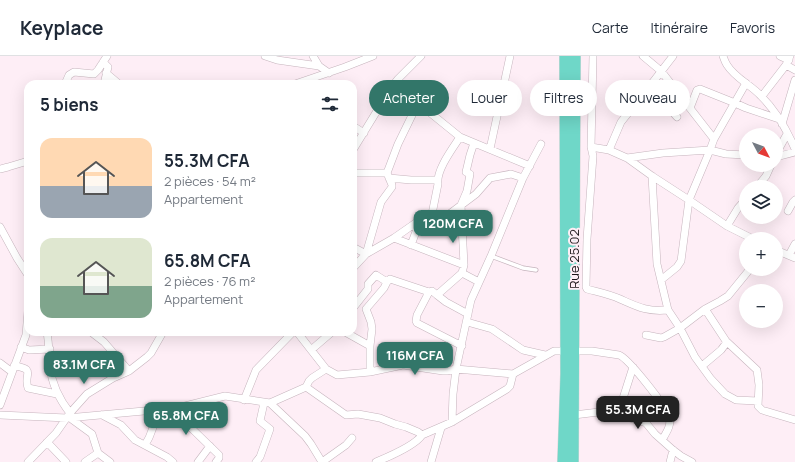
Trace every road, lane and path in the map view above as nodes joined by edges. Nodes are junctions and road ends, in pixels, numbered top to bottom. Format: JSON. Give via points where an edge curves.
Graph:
{"nodes":[{"id":1,"x":265,"y":56,"type":"edge"},
{"id":2,"x":313,"y":56,"type":"edge"},
{"id":3,"x":374,"y":56,"type":"edge"},
{"id":4,"x":421,"y":56,"type":"edge"},
{"id":5,"x":510,"y":56,"type":"edge"},
{"id":6,"x":565,"y":56,"type":"edge"},
{"id":7,"x":575,"y":56,"type":"edge"},
{"id":8,"x":593,"y":56,"type":"edge"},
{"id":9,"x":642,"y":56,"type":"edge"},
{"id":10,"x":673,"y":56,"type":"edge"},
{"id":11,"x":723,"y":56,"type":"edge"},
{"id":12,"x":780,"y":56,"type":"edge"},
{"id":13,"x":105,"y":59,"type":"edge"},
{"id":14,"x":788,"y":60,"type":"edge"},
{"id":15,"x":319,"y":66,"type":"junction"},
{"id":16,"x":795,"y":70,"type":"edge"},
{"id":17,"x":661,"y":71,"type":"junction"},
{"id":18,"x":106,"y":73,"type":"junction"},
{"id":19,"x":330,"y":73,"type":"junction"},
{"id":20,"x":67,"y":80,"type":"edge"},
{"id":21,"x":105,"y":80,"type":"edge"},
{"id":22,"x":114,"y":80,"type":"edge"},
{"id":23,"x":308,"y":80,"type":"edge"},
{"id":24,"x":397,"y":80,"type":"edge"},
{"id":25,"x":654,"y":80,"type":"edge"},
{"id":26,"x":669,"y":80,"type":"edge"},
{"id":27,"x":795,"y":80,"type":"edge"},
{"id":28,"x":746,"y":83,"type":"junction"},
{"id":29,"x":793,"y":95,"type":"edge"},
{"id":30,"x":762,"y":96,"type":"junction"},
{"id":31,"x":735,"y":103,"type":"junction"},
{"id":32,"x":690,"y":108,"type":"joint"},
{"id":33,"x":375,"y":116,"type":"edge"},
{"id":34,"x":412,"y":116,"type":"edge"},
{"id":35,"x":434,"y":116,"type":"edge"},
{"id":36,"x":626,"y":116,"type":"edge"},
{"id":37,"x":781,"y":121,"type":"junction"},
{"id":38,"x":357,"y":129,"type":"edge"},
{"id":39,"x":364,"y":134,"type":"junction"},
{"id":40,"x":787,"y":134,"type":"junction"},
{"id":41,"x":460,"y":137,"type":"junction"},
{"id":42,"x":714,"y":139,"type":"junction"},
{"id":43,"x":783,"y":142,"type":"edge"},
{"id":44,"x":474,"y":143,"type":"junction"},
{"id":45,"x":357,"y":144,"type":"edge"},
{"id":46,"x":541,"y":144,"type":"dead end"},
{"id":47,"x":591,"y":147,"type":"junction"},
{"id":48,"x":795,"y":149,"type":"edge"},
{"id":49,"x":490,"y":150,"type":"junction"},
{"id":50,"x":609,"y":150,"type":"junction"},
{"id":51,"x":710,"y":150,"type":"junction"},
{"id":52,"x":795,"y":152,"type":"edge"},
{"id":53,"x":783,"y":154,"type":"edge"},
{"id":54,"x":739,"y":155,"type":"edge"},
{"id":55,"x":627,"y":158,"type":"junction"},
{"id":56,"x":24,"y":162,"type":"edge"},
{"id":57,"x":530,"y":166,"type":"junction"},
{"id":58,"x":0,"y":168,"type":"edge"},
{"id":59,"x":357,"y":173,"type":"edge"},
{"id":60,"x":388,"y":176,"type":"junction"},
{"id":61,"x":652,"y":176,"type":"junction"},
{"id":62,"x":523,"y":178,"type":"junction"},
{"id":63,"x":437,"y":180,"type":"junction"},
{"id":64,"x":689,"y":200,"type":"junction"},
{"id":65,"x":795,"y":200,"type":"edge"},
{"id":66,"x":461,"y":205,"type":"junction"},
{"id":67,"x":739,"y":207,"type":"edge"},
{"id":68,"x":788,"y":211,"type":"dead end"},
{"id":69,"x":431,"y":219,"type":"junction"},
{"id":70,"x":420,"y":220,"type":"junction"},
{"id":71,"x":728,"y":226,"type":"junction"},
{"id":72,"x":0,"y":227,"type":"edge"},
{"id":73,"x":740,"y":232,"type":"edge"},
{"id":74,"x":394,"y":238,"type":"junction"},
{"id":75,"x":795,"y":244,"type":"edge"},
{"id":76,"x":411,"y":245,"type":"junction"},
{"id":77,"x":357,"y":250,"type":"edge"},
{"id":78,"x":366,"y":254,"type":"junction"},
{"id":79,"x":491,"y":256,"type":"junction"},
{"id":80,"x":792,"y":256,"type":"edge"},
{"id":81,"x":357,"y":264,"type":"edge"},
{"id":82,"x":24,"y":269,"type":"edge"},
{"id":83,"x":463,"y":269,"type":"junction"},
{"id":84,"x":536,"y":270,"type":"dead end"},
{"id":85,"x":744,"y":276,"type":"edge"},
{"id":86,"x":661,"y":280,"type":"junction"},
{"id":87,"x":387,"y":282,"type":"junction"},
{"id":88,"x":478,"y":282,"type":"junction"},
{"id":89,"x":429,"y":292,"type":"junction"},
{"id":90,"x":437,"y":295,"type":"junction"},
{"id":91,"x":357,"y":303,"type":"edge"},
{"id":92,"x":705,"y":309,"type":"junction"},
{"id":93,"x":668,"y":310,"type":"junction"},
{"id":94,"x":468,"y":314,"type":"junction"},
{"id":95,"x":466,"y":322,"type":"junction"},
{"id":96,"x":680,"y":328,"type":"junction"},
{"id":97,"x":646,"y":335,"type":"dead end"},
{"id":98,"x":26,"y":336,"type":"edge"},
{"id":99,"x":48,"y":336,"type":"edge"},
{"id":100,"x":96,"y":336,"type":"edge"},
{"id":101,"x":161,"y":336,"type":"edge"},
{"id":102,"x":289,"y":336,"type":"edge"},
{"id":103,"x":300,"y":336,"type":"edge"},
{"id":104,"x":328,"y":336,"type":"edge"},
{"id":105,"x":351,"y":336,"type":"edge"},
{"id":106,"x":727,"y":342,"type":"junction"},
{"id":107,"x":370,"y":346,"type":"junction"},
{"id":108,"x":462,"y":346,"type":"junction"},
{"id":109,"x":21,"y":348,"type":"junction"},
{"id":110,"x":50,"y":349,"type":"junction"},
{"id":111,"x":312,"y":350,"type":"junction"},
{"id":112,"x":570,"y":350,"type":"junction"},
{"id":113,"x":545,"y":355,"type":"junction"},
{"id":114,"x":0,"y":363,"type":"edge"},
{"id":115,"x":702,"y":366,"type":"junction"},
{"id":116,"x":633,"y":367,"type":"junction"},
{"id":117,"x":13,"y":369,"type":"junction"},
{"id":118,"x":326,"y":369,"type":"junction"},
{"id":119,"x":456,"y":369,"type":"junction"},
{"id":120,"x":129,"y":371,"type":"junction"},
{"id":121,"x":370,"y":372,"type":"junction"},
{"id":122,"x":513,"y":374,"type":"junction"},
{"id":123,"x":306,"y":388,"type":"junction"},
{"id":124,"x":57,"y":394,"type":"junction"},
{"id":125,"x":244,"y":400,"type":"junction"},
{"id":126,"x":758,"y":401,"type":"junction"},
{"id":127,"x":267,"y":403,"type":"junction"},
{"id":128,"x":0,"y":405,"type":"edge"},
{"id":129,"x":177,"y":408,"type":"junction"},
{"id":130,"x":156,"y":410,"type":"junction"},
{"id":131,"x":102,"y":414,"type":"junction"},
{"id":132,"x":618,"y":414,"type":"junction"},
{"id":133,"x":0,"y":415,"type":"edge"},
{"id":134,"x":574,"y":415,"type":"junction"},
{"id":135,"x":69,"y":416,"type":"junction"},
{"id":136,"x":795,"y":420,"type":"edge"},
{"id":137,"x":452,"y":422,"type":"junction"},
{"id":138,"x":441,"y":428,"type":"junction"},
{"id":139,"x":422,"y":435,"type":"junction"},
{"id":140,"x":352,"y":438,"type":"dead end"},
{"id":141,"x":662,"y":440,"type":"junction"},
{"id":142,"x":47,"y":442,"type":"junction"},
{"id":143,"x":145,"y":445,"type":"junction"},
{"id":144,"x":210,"y":446,"type":"junction"},
{"id":145,"x":673,"y":450,"type":"junction"},
{"id":146,"x":98,"y":453,"type":"junction"},
{"id":147,"x":28,"y":462,"type":"edge"},
{"id":148,"x":66,"y":462,"type":"edge"},
{"id":149,"x":85,"y":462,"type":"edge"},
{"id":150,"x":110,"y":462,"type":"edge"},
{"id":151,"x":173,"y":462,"type":"edge"},
{"id":152,"x":198,"y":462,"type":"edge"},
{"id":153,"x":216,"y":462,"type":"edge"},
{"id":154,"x":256,"y":462,"type":"edge"},
{"id":155,"x":322,"y":462,"type":"edge"},
{"id":156,"x":376,"y":462,"type":"edge"},
{"id":157,"x":432,"y":462,"type":"edge"},
{"id":158,"x":563,"y":462,"type":"edge"},
{"id":159,"x":573,"y":462,"type":"edge"},
{"id":160,"x":670,"y":462,"type":"edge"},
{"id":161,"x":692,"y":462,"type":"edge"}],
"edges":[{"from":1,"to":15,"type":"street"},
{"from":2,"to":15,"type":"street"},
{"from":3,"to":19,"type":"street"},
{"from":4,"to":24,"type":"street"},
{"from":5,"to":49,"type":"street"},
{"from":6,"to":112,"type":"main road"},
{"from":7,"to":112,"type":"main road","name":"Rue 25.02"},
{"from":8,"to":47,"type":"street"},
{"from":9,"to":17,"type":"street"},
{"from":10,"to":17,"type":"street"},
{"from":11,"to":28,"type":"street","via":[[726,64]]},
{"from":12,"to":14,"type":"street"},
{"from":13,"to":18,"type":"street","via":[[108,67]]},
{"from":13,"to":20,"type":"street","via":[[94,74],[74,72]]},
{"from":14,"to":16,"type":"street"},
{"from":14,"to":30,"type":"street"},
{"from":15,"to":19,"type":"street"},
{"from":17,"to":25,"type":"street"},
{"from":17,"to":26,"type":"street"},
{"from":18,"to":21,"type":"street"},
{"from":18,"to":22,"type":"street"},
{"from":19,"to":23,"type":"street"},
{"from":27,"to":29,"type":"street"},
{"from":28,"to":30,"type":"street"},
{"from":28,"to":31,"type":"street"},
{"from":29,"to":37,"type":"street"},
{"from":30,"to":37,"type":"street"},
{"from":31,"to":32,"type":"street","via":[[699,89]]},
{"from":31,"to":37,"type":"street"},
{"from":31,"to":42,"type":"street"},
{"from":32,"to":42,"type":"street"},
{"from":33,"to":39,"type":"street"},
{"from":34,"to":60,"type":"street","via":[[398,144]]},
{"from":35,"to":41,"type":"street"},
{"from":36,"to":50,"type":"street"},
{"from":37,"to":40,"type":"street"},
{"from":38,"to":39,"type":"street"},
{"from":39,"to":45,"type":"street"},
{"from":40,"to":43,"type":"street"},
{"from":40,"to":48,"type":"street"},
{"from":41,"to":44,"type":"street"},
{"from":41,"to":63,"type":"street","via":[[445,160]]},
{"from":42,"to":51,"type":"street"},
{"from":44,"to":49,"type":"street"},
{"from":44,"to":66,"type":"street","via":[[466,172],[470,174],[467,191]]},
{"from":46,"to":57,"type":"street"},
{"from":47,"to":50,"type":"street"},
{"from":47,"to":93,"type":"street","via":[[593,156],[586,287],[642,309]]},
{"from":49,"to":57,"type":"street"},
{"from":50,"to":55,"type":"street"},
{"from":51,"to":54,"type":"street"},
{"from":51,"to":55,"type":"street"},
{"from":51,"to":64,"type":"street"},
{"from":52,"to":53,"type":"street"},
{"from":55,"to":61,"type":"street"},
{"from":56,"to":58,"type":"street"},
{"from":57,"to":62,"type":"street"},
{"from":59,"to":60,"type":"street"},
{"from":60,"to":63,"type":"street","via":[[412,180]]},
{"from":60,"to":78,"type":"street","via":[[392,187],[381,202]]},
{"from":61,"to":64,"type":"street"},
{"from":61,"to":86,"type":"street","via":[[657,264]]},
{"from":62,"to":66,"type":"street","via":[[511,174],[490,178],[476,194]]},
{"from":62,"to":79,"type":"street"},
{"from":63,"to":69,"type":"street"},
{"from":64,"to":71,"type":"street"},
{"from":64,"to":86,"type":"street","via":[[681,261]]},
{"from":65,"to":68,"type":"street"},
{"from":66,"to":69,"type":"street","via":[[444,218]]},
{"from":66,"to":83,"type":"street"},
{"from":67,"to":71,"type":"street"},
{"from":69,"to":70,"type":"street"},
{"from":70,"to":74,"type":"street"},
{"from":70,"to":76,"type":"street"},
{"from":71,"to":73,"type":"street"},
{"from":72,"to":82,"type":"street"},
{"from":74,"to":76,"type":"street"},
{"from":74,"to":78,"type":"street"},
{"from":75,"to":80,"type":"street"},
{"from":76,"to":83,"type":"street"},
{"from":77,"to":78,"type":"street"},
{"from":78,"to":81,"type":"street"},
{"from":79,"to":84,"type":"lane"},
{"from":79,"to":88,"type":"street"},
{"from":83,"to":88,"type":"street"},
{"from":83,"to":90,"type":"street"},
{"from":85,"to":92,"type":"street","via":[[728,296]]},
{"from":86,"to":93,"type":"street"},
{"from":87,"to":89,"type":"street","via":[[390,279]]},
{"from":87,"to":91,"type":"street","via":[[376,275]]},
{"from":87,"to":107,"type":"street","via":[[366,309],[372,329]]},
{"from":88,"to":94,"type":"street"},
{"from":89,"to":90,"type":"street"},
{"from":89,"to":108,"type":"street","via":[[416,321]]},
{"from":90,"to":94,"type":"street"},
{"from":92,"to":96,"type":"street"},
{"from":92,"to":106,"type":"street"},
{"from":93,"to":96,"type":"street"},
{"from":94,"to":95,"type":"street"},
{"from":95,"to":108,"type":"street"},
{"from":95,"to":113,"type":"street","via":[[492,329],[523,350]]},
{"from":96,"to":97,"type":"street","via":[[661,338]]},
{"from":96,"to":115,"type":"street"},
{"from":98,"to":109,"type":"street"},
{"from":99,"to":110,"type":"street"},
{"from":100,"to":120,"type":"street"},
{"from":101,"to":120,"type":"street","via":[[151,353]]},
{"from":102,"to":125,"type":"street","via":[[256,370]]},
{"from":103,"to":111,"type":"street"},
{"from":104,"to":111,"type":"street"},
{"from":105,"to":107,"type":"street"},
{"from":106,"to":115,"type":"street"},
{"from":106,"to":126,"type":"street","via":[[758,370]]},
{"from":107,"to":121,"type":"street"},
{"from":108,"to":119,"type":"street"},
{"from":109,"to":110,"type":"street"},
{"from":109,"to":117,"type":"street"},
{"from":110,"to":124,"type":"street"},
{"from":111,"to":118,"type":"street"},
{"from":112,"to":113,"type":"street","via":[[554,350]]},
{"from":112,"to":116,"type":"street","via":[[619,355]]},
{"from":112,"to":134,"type":"main road","name":"Rue 25.02"},
{"from":112,"to":158,"type":"main road","via":[[566,374]]},
{"from":113,"to":122,"type":"street"},
{"from":114,"to":117,"type":"street"},
{"from":115,"to":126,"type":"street","via":[[726,395],[736,400]]},
{"from":116,"to":132,"type":"street"},
{"from":116,"to":141,"type":"street","via":[[660,400],[669,416],[669,426]]},
{"from":117,"to":124,"type":"street","via":[[25,367],[28,388]]},
{"from":117,"to":128,"type":"street"},
{"from":118,"to":121,"type":"street","via":[[337,375]]},
{"from":118,"to":123,"type":"street","via":[[312,378]]},
{"from":119,"to":121,"type":"street","via":[[443,371],[403,365]]},
{"from":119,"to":122,"type":"street"},
{"from":119,"to":137,"type":"street"},
{"from":120,"to":135,"type":"street","via":[[112,378],[87,394]]},
{"from":122,"to":137,"type":"street","via":[[507,389]]},
{"from":123,"to":127,"type":"street"},
{"from":123,"to":139,"type":"street","via":[[346,415],[380,418]]},
{"from":124,"to":135,"type":"street"},
{"from":125,"to":127,"type":"street"},
{"from":125,"to":129,"type":"street","via":[[225,396]]},
{"from":126,"to":136,"type":"street","via":[[758,406],[762,410]]},
{"from":127,"to":154,"type":"street","via":[[260,421],[270,429]]},
{"from":127,"to":155,"type":"street","via":[[305,436]]},
{"from":129,"to":130,"type":"street"},
{"from":129,"to":144,"type":"street","via":[[184,421]]},
{"from":130,"to":131,"type":"street"},
{"from":130,"to":143,"type":"street","via":[[153,430]]},
{"from":131,"to":135,"type":"street"},
{"from":131,"to":143,"type":"street"},
{"from":132,"to":134,"type":"street","via":[[602,411]]},
{"from":132,"to":141,"type":"street","via":[[646,423]]},
{"from":133,"to":135,"type":"street"},
{"from":134,"to":159,"type":"main road","name":"Rue 25.02"},
{"from":135,"to":142,"type":"street"},
{"from":135,"to":146,"type":"street","via":[[92,434]]},
{"from":137,"to":138,"type":"street"},
{"from":138,"to":139,"type":"street"},
{"from":138,"to":157,"type":"street"},
{"from":139,"to":156,"type":"street","via":[[414,443]]},
{"from":140,"to":155,"type":"street"},
{"from":141,"to":145,"type":"street"},
{"from":142,"to":147,"type":"street"},
{"from":142,"to":148,"type":"street"},
{"from":143,"to":151,"type":"street"},
{"from":144,"to":152,"type":"street"},
{"from":144,"to":153,"type":"street","via":[[219,456]]},
{"from":145,"to":160,"type":"street"},
{"from":145,"to":161,"type":"street"},
{"from":146,"to":149,"type":"street"},
{"from":146,"to":150,"type":"street"}]}
